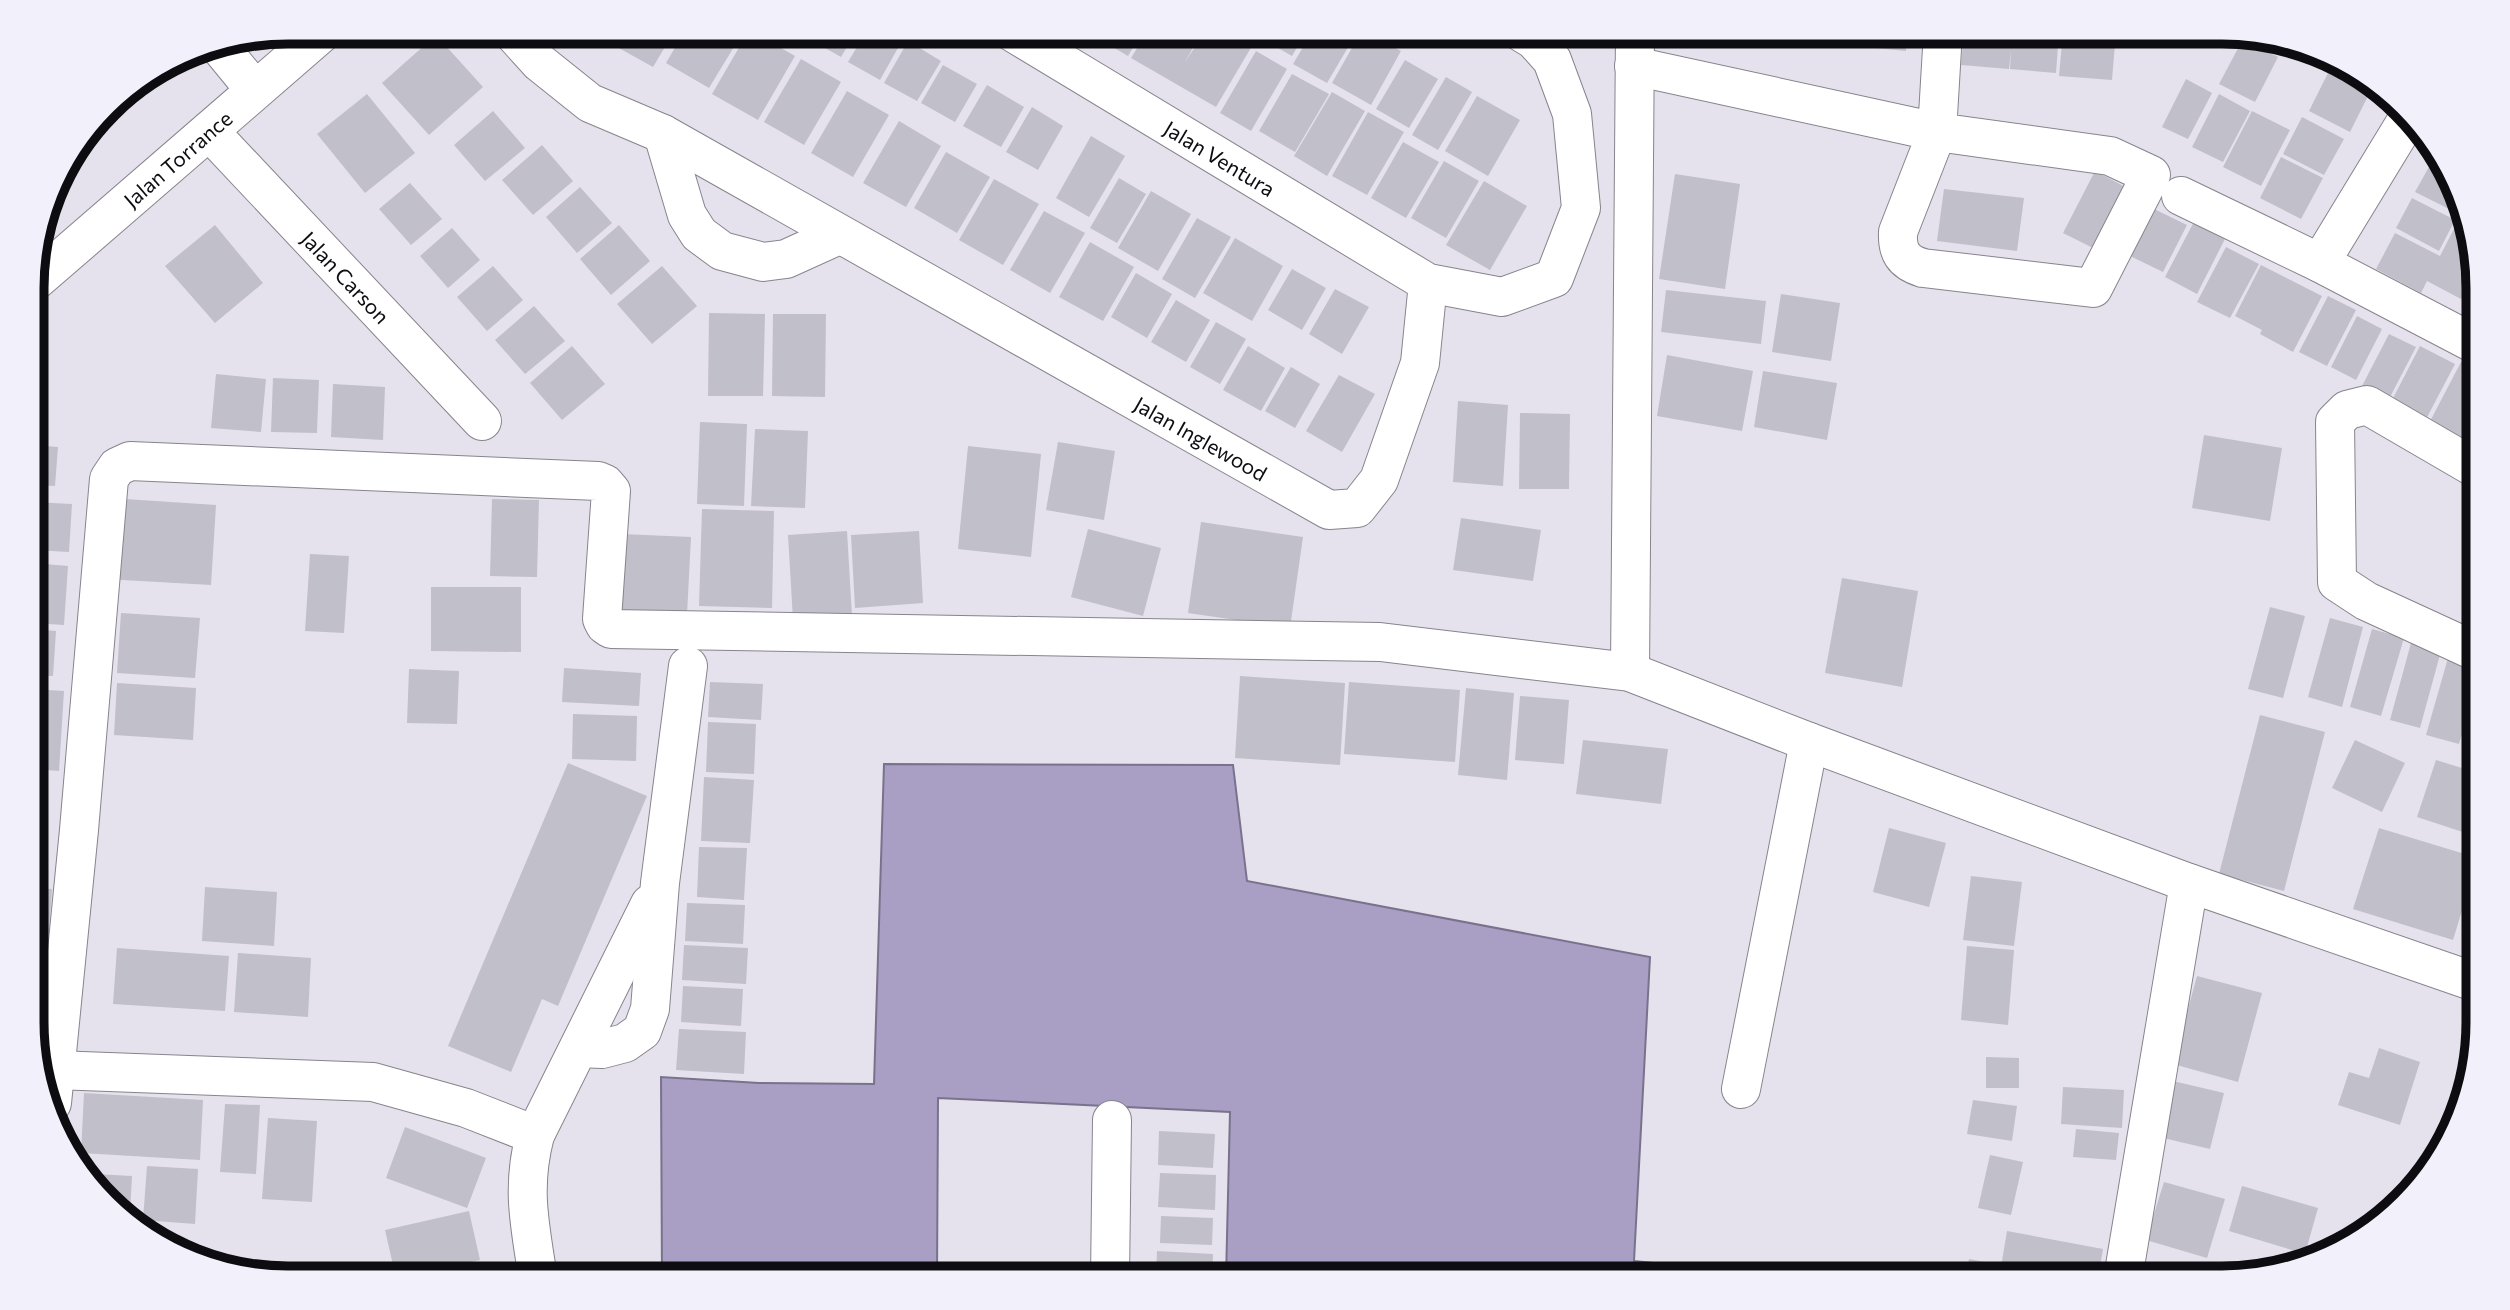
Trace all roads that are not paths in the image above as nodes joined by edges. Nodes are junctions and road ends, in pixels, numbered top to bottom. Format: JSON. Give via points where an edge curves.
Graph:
{"nodes":[{"id":1,"x":309,"y":44,"type":"edge"},
{"id":2,"x":523,"y":44,"type":"edge"},
{"id":3,"x":1032,"y":44,"type":"edge"},
{"id":4,"x":1538,"y":44,"type":"edge"},
{"id":5,"x":1942,"y":44,"type":"edge"},
{"id":6,"x":1635,"y":49,"type":"edge"},
{"id":7,"x":223,"y":53,"type":"edge"},
{"id":8,"x":255,"y":90,"type":"junction"},
{"id":9,"x":2404,"y":125,"type":"edge"},
{"id":10,"x":209,"y":131,"type":"junction"},
{"id":11,"x":1937,"y":132,"type":"junction"},
{"id":12,"x":663,"y":134,"type":"junction"},
{"id":13,"x":2181,"y":195,"type":"dead end"},
{"id":14,"x":839,"y":235,"type":"junction"},
{"id":15,"x":2320,"y":263,"type":"junction"},
{"id":16,"x":44,"y":274,"type":"edge"},
{"id":17,"x":1428,"y":283,"type":"junction"},
{"id":18,"x":2466,"y":339,"type":"edge"},
{"id":19,"x":482,"y":422,"type":"dead end"},
{"id":20,"x":2466,"y":463,"type":"edge"},
{"id":21,"x":2466,"y":647,"type":"edge"},
{"id":22,"x":688,"y":666,"type":"dead end"},
{"id":23,"x":1630,"y":671,"type":"junction"},
{"id":24,"x":1810,"y":742,"type":"junction"},
{"id":25,"x":2189,"y":883,"type":"junction"},
{"id":26,"x":2466,"y":978,"type":"edge"},
{"id":27,"x":54,"y":1087,"type":"edge"},
{"id":28,"x":1741,"y":1089,"type":"dead end"},
{"id":29,"x":1112,"y":1121,"type":"dead end"},
{"id":30,"x":535,"y":1135,"type":"junction"},
{"id":31,"x":536,"y":1266,"type":"edge"},
{"id":32,"x":1110,"y":1266,"type":"edge"},
{"id":33,"x":2125,"y":1266,"type":"edge"}],
"edges":[{"from":1,"to":8,"type":"street","name":"Jalan Torrance"},
{"from":2,"to":12,"type":"street","name":"Jalan Inglewood","via":[[590,103]]},
{"from":3,"to":17,"type":"street","name":"Jalan Ventura"},
{"from":4,"to":17,"type":"street","via":[[1552,60],[1572,114],[1581,208],[1554,278],[1502,296]]},
{"from":5,"to":11,"type":"street"},
{"from":6,"to":11,"type":"street"},
{"from":6,"to":23,"type":"street"},
{"from":7,"to":8,"type":"street"},
{"from":8,"to":10,"type":"street","name":"Jalan Torrance"},
{"from":9,"to":15,"type":"street"},
{"from":10,"to":16,"type":"street","name":"Jalan Torrance"},
{"from":10,"to":19,"type":"street","name":"Jalan Carson"},
{"from":11,"to":11,"type":"street","via":[[1898,232],[1902,257],[1923,268],[2093,288],[2151,176],[2110,156]]},
{"from":12,"to":14,"type":"street","name":"Jalan Inglewood"},
{"from":12,"to":14,"type":"street","via":[[687,215],[699,234],[722,251],[762,261],[786,259]]},
{"from":13,"to":15,"type":"street"},
{"from":14,"to":17,"type":"street","name":"Jalan Inglewood","via":[[1329,510],[1357,508],[1380,480],[1419,363]]},
{"from":15,"to":18,"type":"street"},
{"from":20,"to":21,"type":"street","via":[[2367,405],[2347,410],[2335,422],[2337,582],[2366,601]]},
{"from":22,"to":30,"type":"street","via":[[660,884],[650,1009],[642,1031],[625,1043],[579,1048]]},
{"from":23,"to":24,"type":"street"},
{"from":23,"to":27,"type":"street","via":[[1380,642],[611,629],[602,619],[611,491],[598,481],[130,461],[117,467],[108,479]]},
{"from":24,"to":25,"type":"street"},
{"from":24,"to":28,"type":"street"},
{"from":25,"to":26,"type":"street"},
{"from":25,"to":33,"type":"street"},
{"from":27,"to":30,"type":"street","via":[[373,1082],[466,1108]]},
{"from":29,"to":32,"type":"street"},
{"from":30,"to":31,"type":"street","via":[[526,1197]]}]}
